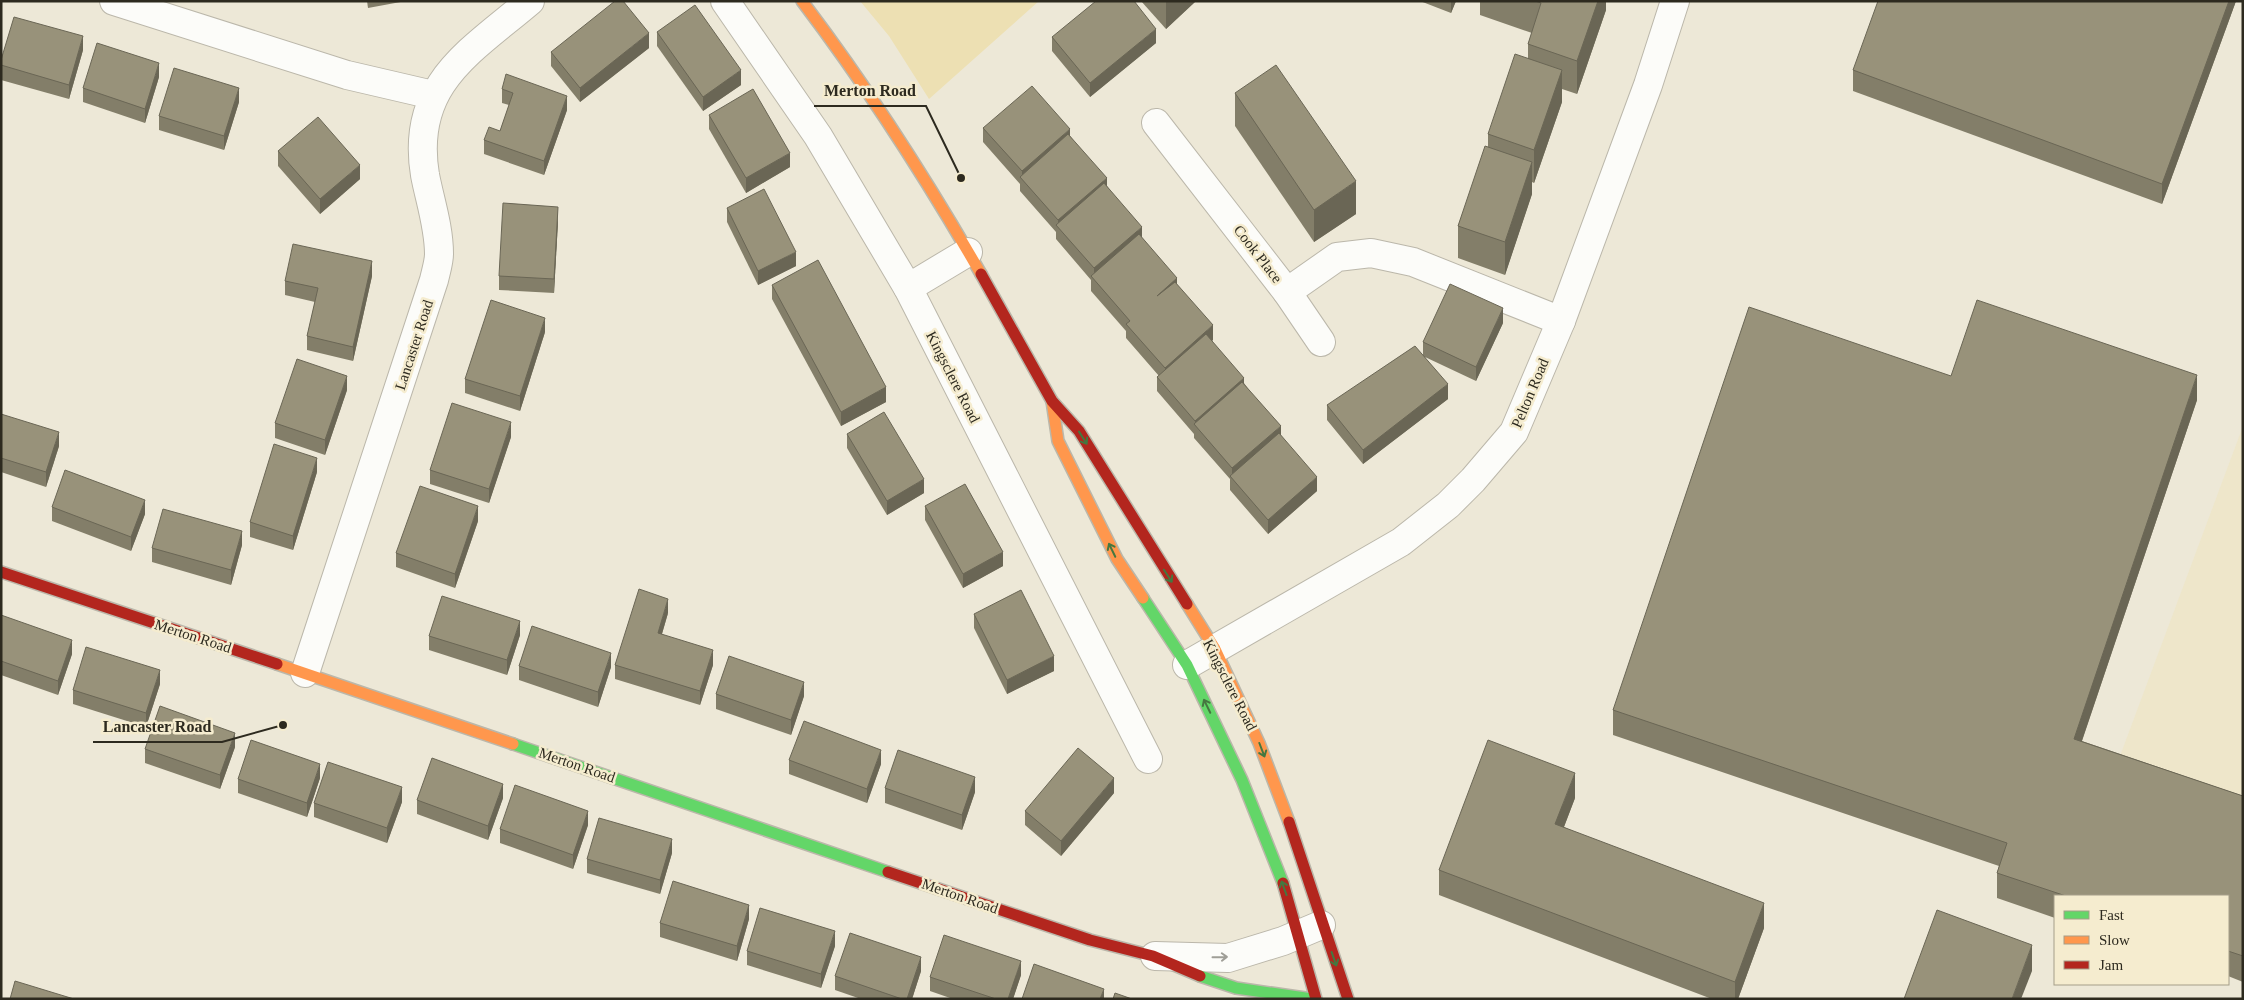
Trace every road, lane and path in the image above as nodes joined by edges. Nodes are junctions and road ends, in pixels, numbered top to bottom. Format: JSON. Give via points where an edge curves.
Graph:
{"nodes":[{"id":1,"x":114,"y":1,"type":"edge"},
{"id":2,"x":530,"y":1,"type":"edge"},
{"id":3,"x":725,"y":1,"type":"edge"},
{"id":4,"x":802,"y":1,"type":"edge"},
{"id":5,"x":1675,"y":1,"type":"edge"},
{"id":6,"x":433,"y":95,"type":"junction"},
{"id":7,"x":1156,"y":123,"type":"dead end"},
{"id":8,"x":968,"y":252,"type":"junction"},
{"id":9,"x":908,"y":288,"type":"junction"},
{"id":10,"x":1287,"y":292,"type":"junction"},
{"id":11,"x":1561,"y":321,"type":"junction"},
{"id":12,"x":1321,"y":342,"type":"dead end"},
{"id":13,"x":1052,"y":401,"type":"junction"},
{"id":14,"x":1,"y":572,"type":"edge"},
{"id":15,"x":1215,"y":649,"type":"junction"},
{"id":16,"x":1187,"y":665,"type":"junction"},
{"id":17,"x":305,"y":673,"type":"junction"},
{"id":18,"x":1148,"y":759,"type":"dead end"},
{"id":19,"x":1311,"y":930,"type":"junction"},
{"id":20,"x":1153,"y":956,"type":"junction"},
{"id":21,"x":1347,"y":996,"type":"edge"},
{"id":22,"x":1312,"y":999,"type":"edge"},
{"id":23,"x":1317,"y":999,"type":"edge"}],
"edges":[{"from":1,"to":6,"type":"street","via":[[347,74]]},
{"from":2,"to":6,"type":"street","name":"Lancaster Road","via":[[454,65]]},
{"from":3,"to":9,"type":"street","name":"Kingsclere Road","via":[[818,136]]},
{"from":4,"to":8,"type":"street","name":"Kingsclere Road","via":[[921,174]]},
{"from":5,"to":11,"type":"street","name":"Pelton Road","via":[[1648,85]]},
{"from":6,"to":17,"type":"street","name":"Lancaster Road","via":[[424,123],[423,149],[439,254],[434,280]]},
{"from":7,"to":10,"type":"street","name":"Cook Place"},
{"from":8,"to":9,"type":"street"},
{"from":8,"to":13,"type":"street","name":"Kingsclere Road"},
{"from":9,"to":18,"type":"street","name":"Kingsclere Road"},
{"from":10,"to":11,"type":"street","name":"Cook Place","via":[[1337,257],[1371,253],[1412,262]]},
{"from":10,"to":12,"type":"street"},
{"from":11,"to":15,"type":"street","name":"Pelton Road","via":[[1514,432],[1448,505],[1401,542]]},
{"from":13,"to":15,"type":"street","name":"Kingsclere Road","one_way":true,"via":[[1078,431]]},
{"from":16,"to":13,"type":"street","name":"Kingsclere Road","one_way":true,"via":[[1117,560],[1058,441]]},
{"from":14,"to":17,"type":"street","name":"Merton Road"},
{"from":15,"to":16,"type":"street","name":"Pelton Road"},
{"from":15,"to":19,"type":"street","name":"Kingsclere Road","one_way":true,"via":[[1259,743],[1298,845]]},
{"from":19,"to":16,"type":"street","name":"Kingsclere Road","one_way":true},
{"from":17,"to":20,"type":"street","name":"Merton Road","via":[[1090,940]]},
{"from":20,"to":19,"type":"street","name":"Merton Road","one_way":true,"via":[[1228,958]]},
{"from":19,"to":21,"type":"street","name":"Kingsclere Road","one_way":true},
{"from":19,"to":23,"type":"street","name":"Kingsclere Road"},
{"from":20,"to":22,"type":"street","name":"Merton Road","via":[[1236,988]]},
{"from":21,"to":23,"type":"street"}]}
